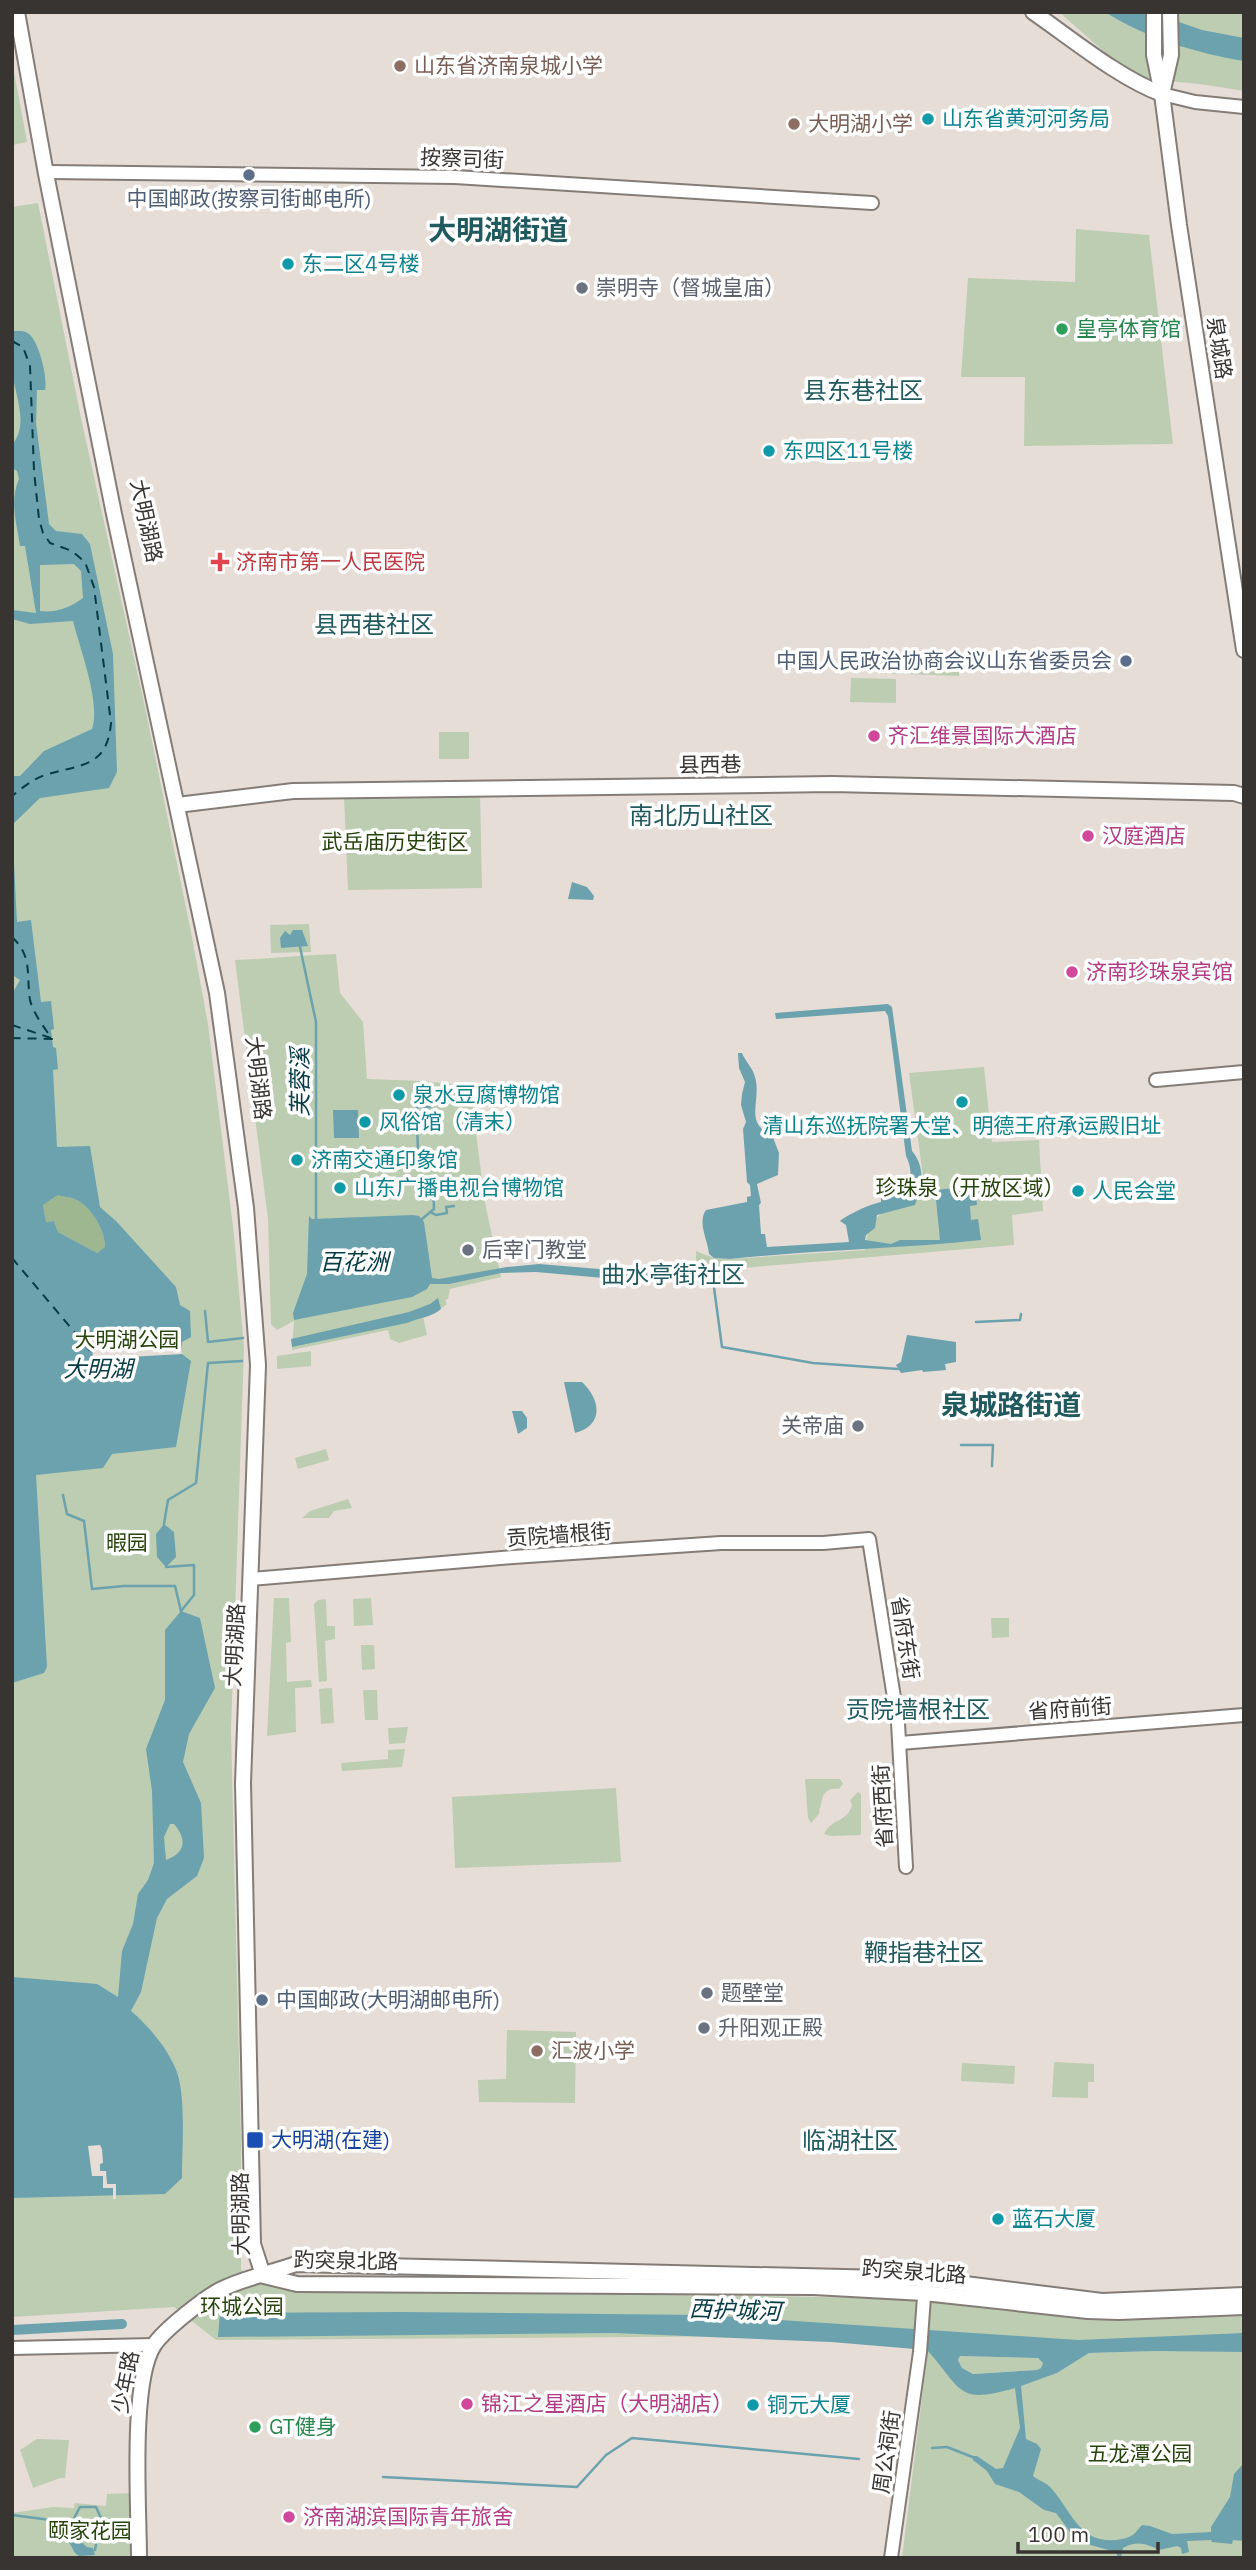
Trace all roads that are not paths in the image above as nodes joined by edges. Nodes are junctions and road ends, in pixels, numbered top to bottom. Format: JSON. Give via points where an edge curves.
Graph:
{"nodes":[{"id":1,"x":17,"y":12,"type":"edge"},
{"id":2,"x":26,"y":12,"type":"edge"},
{"id":3,"x":1033,"y":12,"type":"edge"},
{"id":4,"x":1154,"y":12,"type":"edge"},
{"id":5,"x":1170,"y":12,"type":"edge"},
{"id":6,"x":1162,"y":94,"type":"junction"},
{"id":7,"x":1244,"y":107,"type":"edge"},
{"id":8,"x":49,"y":172,"type":"junction"},
{"id":9,"x":872,"y":203,"type":"dead end"},
{"id":10,"x":1244,"y":650,"type":"edge"},
{"id":11,"x":1244,"y":796,"type":"edge"},
{"id":12,"x":181,"y":805,"type":"junction"},
{"id":13,"x":1244,"y":1072,"type":"edge"},
{"id":14,"x":1156,"y":1080,"type":"dead end"},
{"id":15,"x":869,"y":1539,"type":"joint"},
{"id":16,"x":255,"y":1579,"type":"junction"},
{"id":17,"x":1244,"y":1715,"type":"edge"},
{"id":18,"x":900,"y":1743,"type":"junction"},
{"id":19,"x":906,"y":1867,"type":"dead end"},
{"id":20,"x":263,"y":2275,"type":"junction"},
{"id":21,"x":924,"y":2291,"type":"junction"},
{"id":22,"x":1244,"y":2295,"type":"edge"},
{"id":23,"x":1244,"y":2307,"type":"edge"},
{"id":24,"x":153,"y":2345,"type":"junction"},
{"id":25,"x":12,"y":2348,"type":"edge"},
{"id":26,"x":139,"y":2558,"type":"edge"},
{"id":27,"x":891,"y":2558,"type":"edge"}],
"edges":[{"from":1,"to":12,"type":"main road","name":"大明湖路","via":[[92,407]]},
{"from":2,"to":8,"type":"main road","name":"大明湖路"},
{"from":3,"to":6,"type":"main road","via":[[1122,75]]},
{"from":4,"to":6,"type":"main road","name":"泉城路","via":[[1154,55]]},
{"from":5,"to":6,"type":"main road","via":[[1171,55]]},
{"from":6,"to":7,"type":"street"},
{"from":6,"to":10,"type":"main road","name":"泉城路"},
{"from":8,"to":9,"type":"street","name":"按察司街","via":[[455,177]]},
{"from":8,"to":12,"type":"main road","name":"大明湖路","via":[[62,210]]},
{"from":11,"to":12,"type":"main road","name":"县西巷","via":[[832,783],[293,792]]},
{"from":12,"to":16,"type":"main road","name":"大明湖路","via":[[219,1003],[246,1208],[258,1365]]},
{"from":13,"to":14,"type":"street"},
{"from":15,"to":16,"type":"street","name":"贡院墙根街","via":[[527,1556]]},
{"from":15,"to":18,"type":"street","name":"省府东街"},
{"from":16,"to":20,"type":"main road","name":"大明湖路","via":[[254,1978]]},
{"from":17,"to":18,"type":"street","name":"省府前街"},
{"from":18,"to":19,"type":"street","name":"省府西街"},
{"from":20,"to":21,"type":"main road","name":"趵突泉北路","via":[[297,2284]]},
{"from":20,"to":24,"type":"main road","name":"少年路","via":[[238,2282],[201,2302]]},
{"from":21,"to":22,"type":"main road","name":"趵突泉北路","via":[[1102,2301]]},
{"from":21,"to":23,"type":"main road","name":"趵突泉北路","via":[[1088,2311]]},
{"from":21,"to":27,"type":"street","name":"周公祠街","via":[[920,2352]]},
{"from":24,"to":25,"type":"street"},
{"from":24,"to":26,"type":"main road","name":"少年路","via":[[138,2403]]}]}
